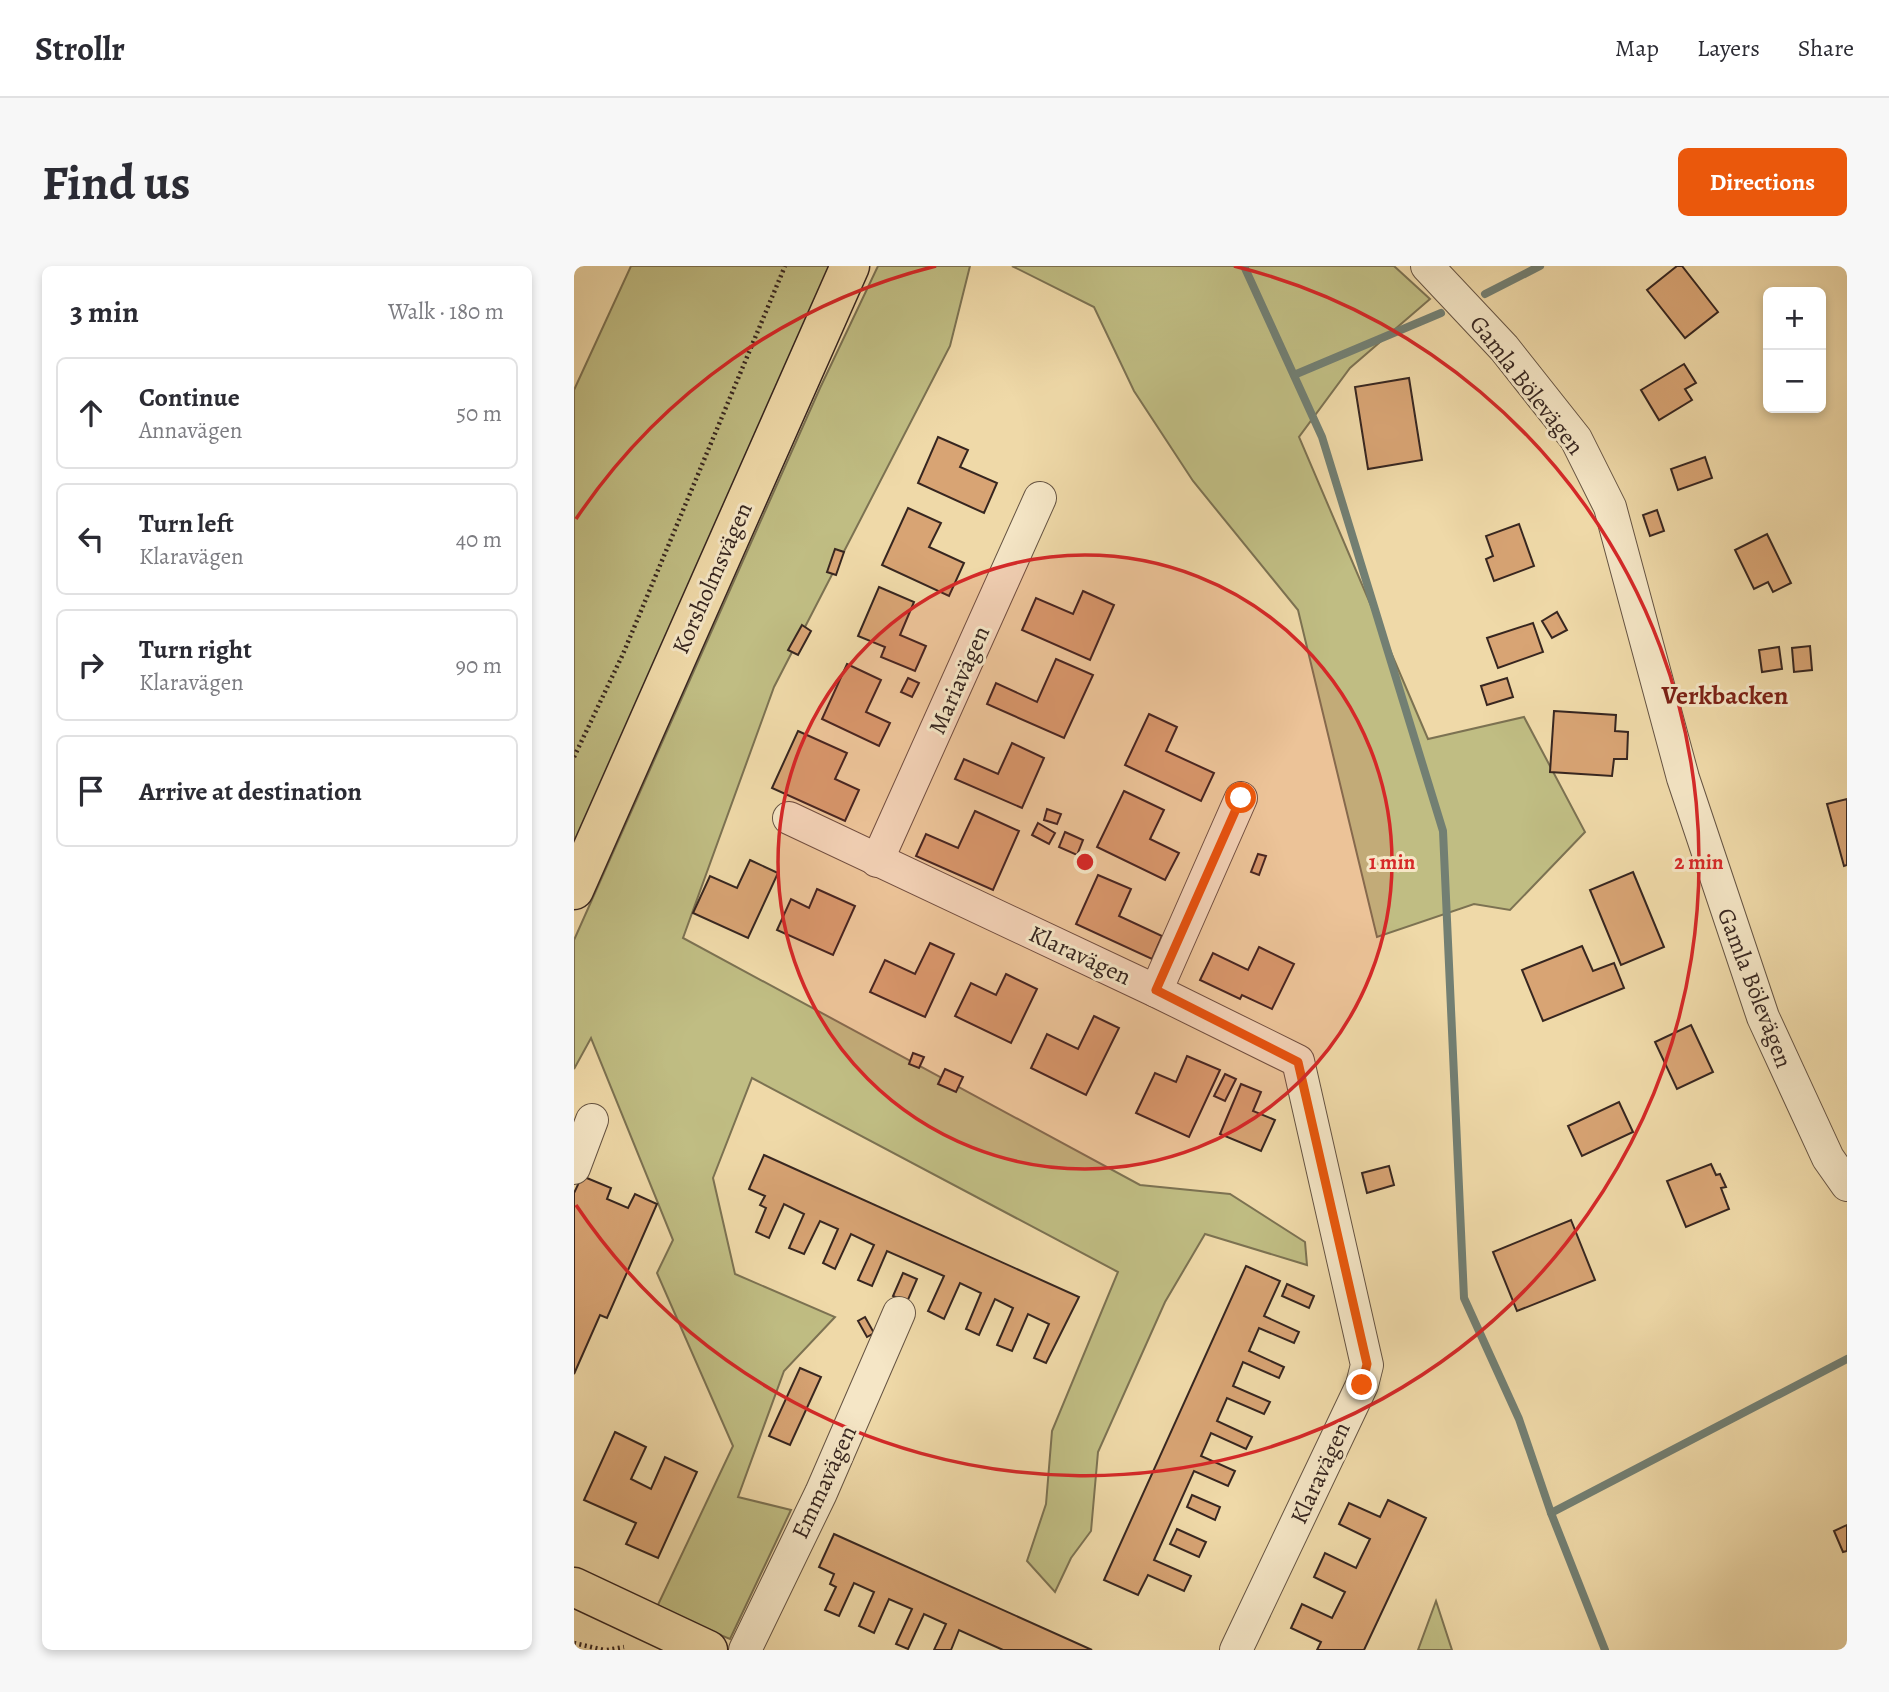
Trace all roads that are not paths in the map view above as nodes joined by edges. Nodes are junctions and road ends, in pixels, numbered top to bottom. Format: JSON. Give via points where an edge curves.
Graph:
{"nodes":[{"id":1,"x":850,"y":266,"type":"edge"},
{"id":2,"x":1427,"y":266,"type":"edge"},
{"id":3,"x":1040,"y":498,"type":"dead end"},
{"id":4,"x":1241,"y":798,"type":"dead end"},
{"id":5,"x":789,"y":818,"type":"dead end"},
{"id":6,"x":877,"y":861,"type":"junction"},
{"id":7,"x":574,"y":890,"type":"edge"},
{"id":8,"x":1156,"y":990,"type":"junction"},
{"id":9,"x":592,"y":1120,"type":"dead end"},
{"id":10,"x":574,"y":1168,"type":"edge"},
{"id":11,"x":1847,"y":1185,"type":"edge"},
{"id":12,"x":900,"y":1313,"type":"dead end"},
{"id":13,"x":574,"y":1587,"type":"edge"},
{"id":14,"x":708,"y":1650,"type":"edge"},
{"id":15,"x":745,"y":1650,"type":"edge"},
{"id":16,"x":1237,"y":1650,"type":"edge"}],
"edges":[{"from":1,"to":7,"type":"main road","name":"Korsholmsvägen"},
{"from":2,"to":11,"type":"street","name":"Gamla Bölevägen","via":[[1504,348],[1577,439],[1610,507],[1683,778],[1749,978],[1791,1082]]},
{"from":3,"to":6,"type":"street","name":"Mariavägen"},
{"from":4,"to":8,"type":"street"},
{"from":5,"to":6,"type":"street","name":"Klaravägen"},
{"from":6,"to":8,"type":"street","name":"Klaravägen"},
{"from":8,"to":16,"type":"street","name":"Klaravägen","via":[[1298,1062],[1367,1364],[1362,1385]]},
{"from":9,"to":10,"type":"street"},
{"from":12,"to":15,"type":"street","name":"Emmavägen"},
{"from":13,"to":14,"type":"main road"}]}
